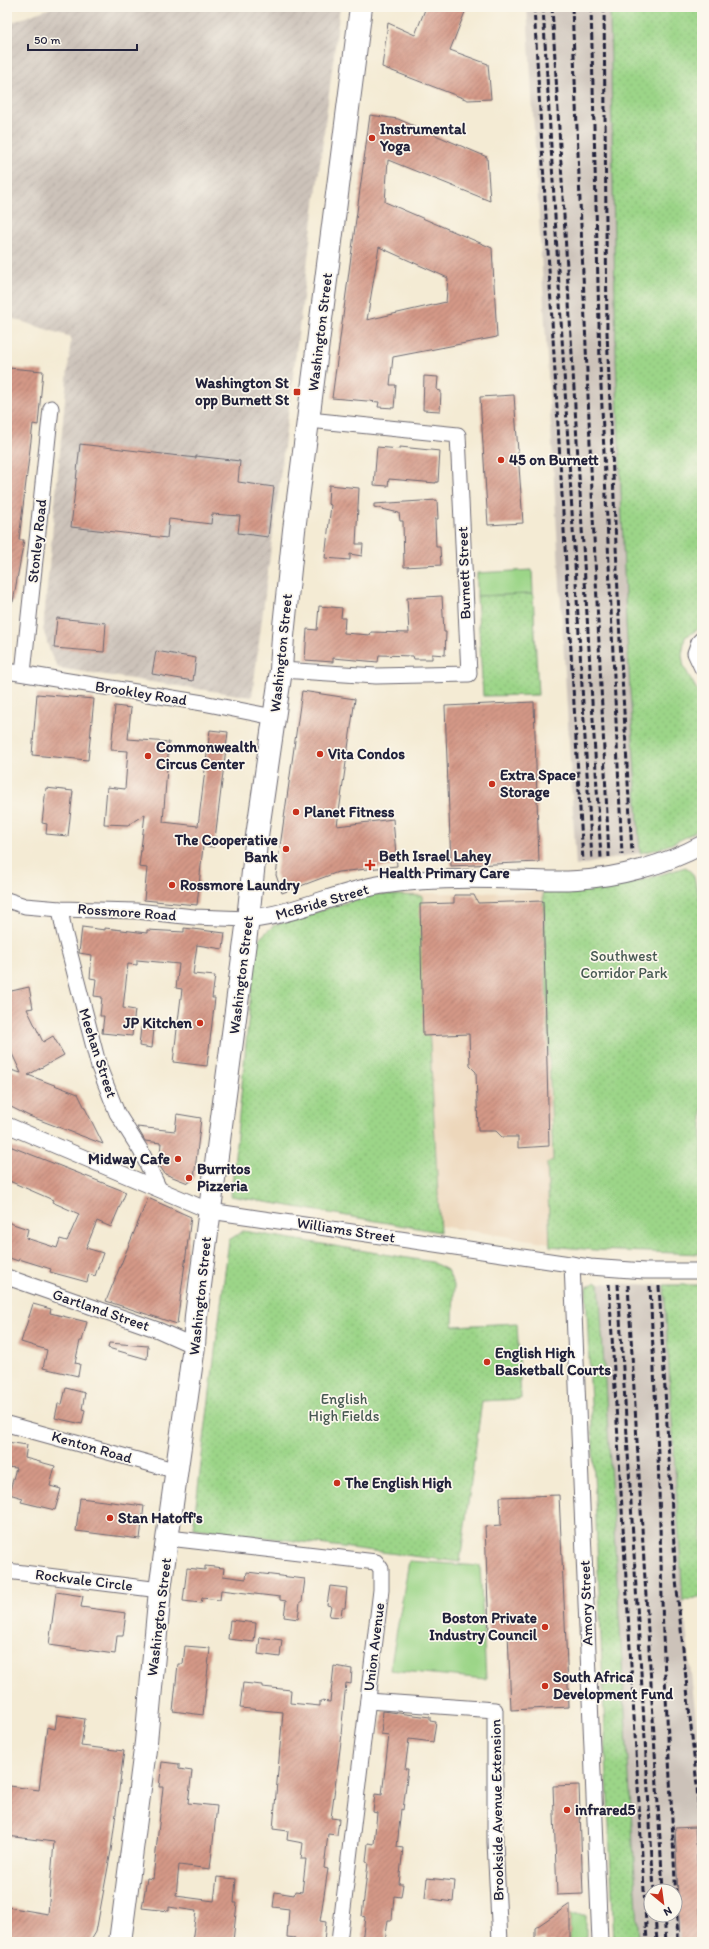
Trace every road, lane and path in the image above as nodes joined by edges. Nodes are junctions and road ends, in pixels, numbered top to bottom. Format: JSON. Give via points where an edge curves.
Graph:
{"nodes":[{"id":1,"x":361,"y":7,"type":"edge"},
{"id":2,"x":51,"y":408,"type":"dead end"},
{"id":3,"x":309,"y":420,"type":"junction"},
{"id":4,"x":702,"y":639,"type":"edge"},
{"id":5,"x":702,"y":668,"type":"edge"},
{"id":6,"x":281,"y":670,"type":"junction"},
{"id":7,"x":7,"y":671,"type":"edge"},
{"id":8,"x":23,"y":673,"type":"junction"},
{"id":9,"x":274,"y":717,"type":"junction"},
{"id":10,"x":701,"y":850,"type":"edge"},
{"id":11,"x":7,"y":900,"type":"edge"},
{"id":12,"x":60,"y":909,"type":"junction"},
{"id":13,"x":248,"y":919,"type":"junction"},
{"id":14,"x":7,"y":1124,"type":"edge"},
{"id":15,"x":158,"y":1189,"type":"junction"},
{"id":16,"x":210,"y":1211,"type":"junction"},
{"id":17,"x":572,"y":1264,"type":"junction"},
{"id":18,"x":702,"y":1271,"type":"edge"},
{"id":19,"x":7,"y":1277,"type":"edge"},
{"id":20,"x":194,"y":1346,"type":"junction"},
{"id":21,"x":7,"y":1424,"type":"edge"},
{"id":22,"x":177,"y":1471,"type":"junction"},
{"id":23,"x":169,"y":1538,"type":"junction"},
{"id":24,"x":7,"y":1571,"type":"edge"},
{"id":25,"x":160,"y":1590,"type":"junction"},
{"id":26,"x":368,"y":1701,"type":"junction"},
{"id":27,"x":120,"y":1942,"type":"edge"},
{"id":28,"x":339,"y":1942,"type":"edge"},
{"id":29,"x":500,"y":1942,"type":"edge"},
{"id":30,"x":600,"y":1942,"type":"edge"}],
"edges":[{"from":1,"to":3,"type":"main road","name":"Washington Street"},
{"from":2,"to":8,"type":"street","name":"Stonley Road"},
{"from":3,"to":6,"type":"main road","name":"Washington Street","via":[[294,530]]},
{"from":3,"to":6,"type":"street","name":"Burnett Street","via":[[458,435],[469,674],[376,676]]},
{"from":4,"to":5,"type":"street","via":[[695,653]]},
{"from":6,"to":9,"type":"main road","name":"Washington Street"},
{"from":7,"to":8,"type":"street","name":"Brookley Road"},
{"from":8,"to":9,"type":"street","name":"Brookley Road"},
{"from":9,"to":13,"type":"main road","name":"Washington Street"},
{"from":10,"to":13,"type":"street","name":"McBride Street","via":[[652,866],[605,877],[570,881],[492,879],[416,881],[380,886],[268,918]]},
{"from":11,"to":12,"type":"street","name":"Rossmore Road","via":[[25,906]]},
{"from":12,"to":13,"type":"street","name":"Rossmore Road","via":[[136,911]]},
{"from":12,"to":15,"type":"street","name":"Meehan Street","via":[[99,1067],[118,1113]]},
{"from":13,"to":16,"type":"main road","name":"Washington Street"},
{"from":14,"to":15,"type":"street","name":"Williams Street"},
{"from":15,"to":16,"type":"street","name":"Williams Street"},
{"from":16,"to":17,"type":"street","name":"Williams Street"},
{"from":16,"to":20,"type":"main road","name":"Washington Street"},
{"from":17,"to":18,"type":"street","name":"Williams Street","via":[[645,1271]]},
{"from":17,"to":30,"type":"street","name":"Amory Street"},
{"from":19,"to":20,"type":"street","name":"Gartland Street","via":[[158,1330]]},
{"from":20,"to":22,"type":"main road","name":"Washington Street"},
{"from":21,"to":22,"type":"street","name":"Kenton Road"},
{"from":22,"to":23,"type":"main road","name":"Washington Street"},
{"from":23,"to":25,"type":"main road","name":"Washington Street"},
{"from":23,"to":26,"type":"street","name":"Union Avenue","via":[[376,1562],[382,1569],[381,1590]]},
{"from":24,"to":25,"type":"street","name":"Rockvale Circle"},
{"from":25,"to":27,"type":"main road","name":"Washington Street","via":[[146,1742]]},
{"from":26,"to":28,"type":"street","name":"Union Avenue"},
{"from":26,"to":29,"type":"street","name":"Brookside Avenue Extension","via":[[495,1710],[495,1835]]}]}
